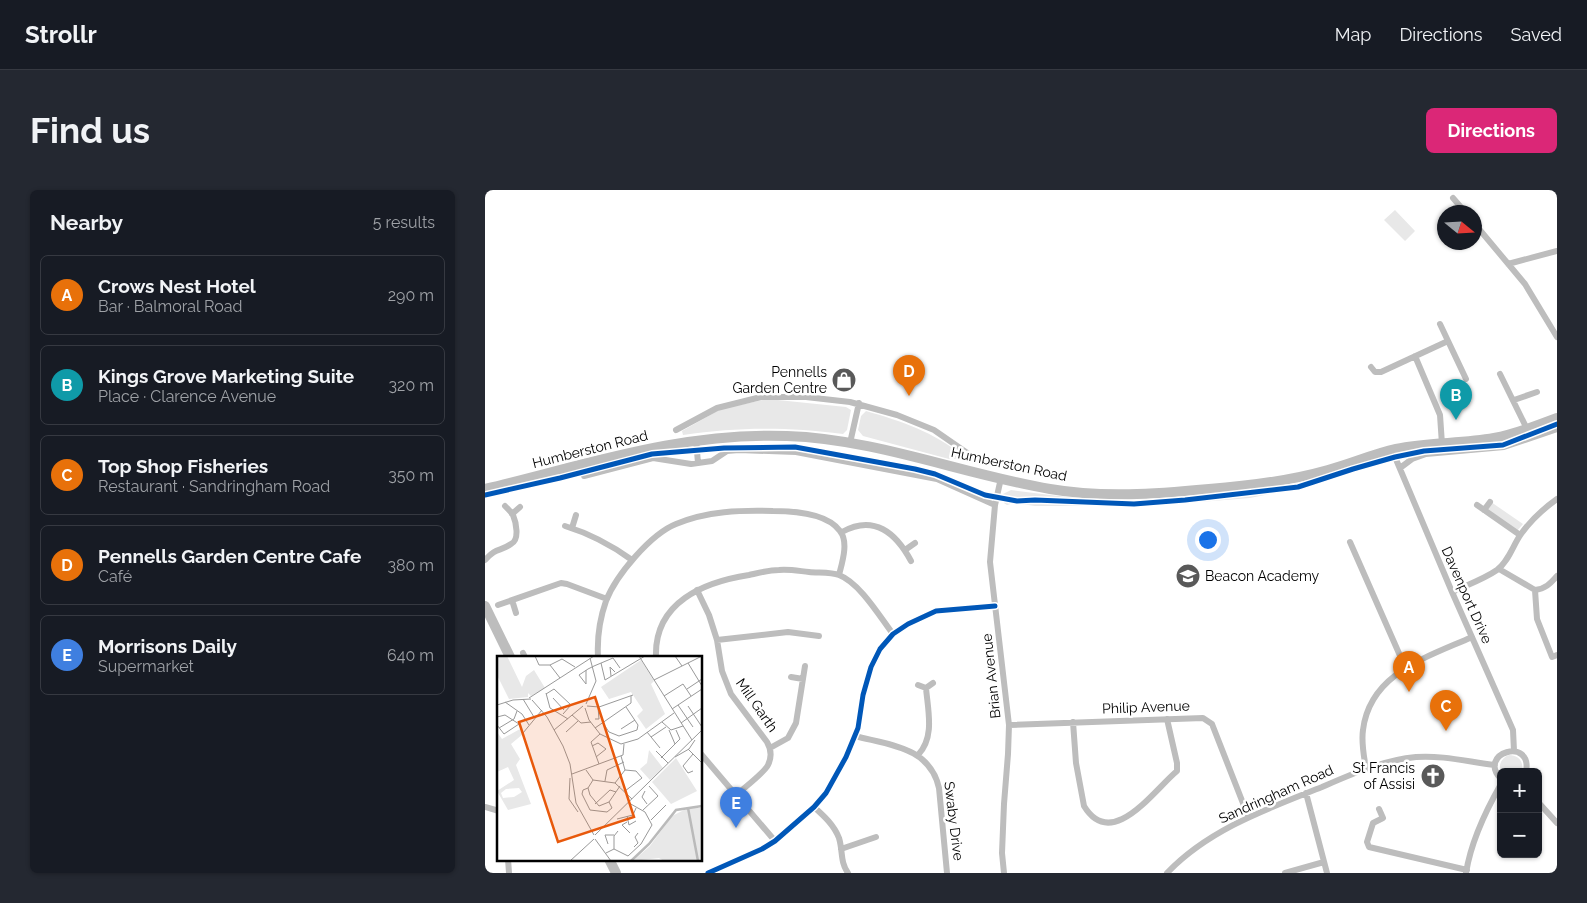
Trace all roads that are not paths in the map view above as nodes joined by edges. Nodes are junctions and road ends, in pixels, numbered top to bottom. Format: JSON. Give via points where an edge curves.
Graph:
{"nodes":[{"id":1,"x":1453,"y":198,"type":"dead end"},
{"id":2,"x":1459,"y":205,"type":"edge"},
{"id":3,"x":1482,"y":232,"type":"edge"},
{"id":4,"x":1557,"y":251,"type":"edge"},
{"id":5,"x":1508,"y":264,"type":"junction"},
{"id":6,"x":1440,"y":324,"type":"dead end"},
{"id":7,"x":1555,"y":326,"type":"edge"},
{"id":8,"x":1557,"y":337,"type":"edge"},
{"id":9,"x":1448,"y":341,"type":"junction"},
{"id":10,"x":1415,"y":356,"type":"junction"},
{"id":11,"x":1371,"y":367,"type":"dead end"},
{"id":12,"x":1500,"y":374,"type":"dead end"},
{"id":13,"x":1466,"y":379,"type":"dead end"},
{"id":14,"x":1537,"y":392,"type":"dead end"},
{"id":15,"x":1514,"y":400,"type":"junction"},
{"id":16,"x":859,"y":403,"type":"junction"},
{"id":17,"x":1557,"y":418,"type":"edge"},
{"id":18,"x":1527,"y":429,"type":"junction"},
{"id":19,"x":1557,"y":429,"type":"edge"},
{"id":20,"x":676,"y":430,"type":"dead end"},
{"id":21,"x":695,"y":440,"type":"junction"},
{"id":22,"x":850,"y":443,"type":"junction"},
{"id":23,"x":1442,"y":444,"type":"junction"},
{"id":24,"x":1393,"y":449,"type":"junction"},
{"id":25,"x":973,"y":457,"type":"dead end"},
{"id":26,"x":699,"y":463,"type":"junction"},
{"id":27,"x":1400,"y":468,"type":"junction"},
{"id":28,"x":584,"y":476,"type":"dead end"},
{"id":29,"x":1001,"y":478,"type":"junction"},
{"id":30,"x":485,"y":489,"type":"edge"},
{"id":31,"x":1557,"y":499,"type":"edge"},
{"id":32,"x":1490,"y":502,"type":"dead end"},
{"id":33,"x":995,"y":505,"type":"junction"},
{"id":34,"x":1477,"y":505,"type":"dead end"},
{"id":35,"x":505,"y":506,"type":"dead end"},
{"id":36,"x":520,"y":507,"type":"dead end"},
{"id":37,"x":1484,"y":510,"type":"junction"},
{"id":38,"x":512,"y":514,"type":"junction"},
{"id":39,"x":576,"y":515,"type":"dead end"},
{"id":40,"x":565,"y":526,"type":"dead end"},
{"id":41,"x":572,"y":528,"type":"junction"},
{"id":42,"x":842,"y":532,"type":"junction"},
{"id":43,"x":1520,"y":535,"type":"junction"},
{"id":44,"x":1350,"y":542,"type":"dead end"},
{"id":45,"x":915,"y":543,"type":"dead end"},
{"id":46,"x":905,"y":550,"type":"junction"},
{"id":47,"x":485,"y":560,"type":"edge"},
{"id":48,"x":632,"y":560,"type":"junction"},
{"id":49,"x":911,"y":561,"type":"dead end"},
{"id":50,"x":1499,"y":569,"type":"junction"},
{"id":51,"x":839,"y":575,"type":"junction"},
{"id":52,"x":1557,"y":576,"type":"edge"},
{"id":53,"x":697,"y":590,"type":"junction"},
{"id":54,"x":1535,"y":590,"type":"junction"},
{"id":55,"x":1452,"y":592,"type":"junction"},
{"id":56,"x":607,"y":599,"type":"junction"},
{"id":57,"x":512,"y":600,"type":"junction"},
{"id":58,"x":485,"y":606,"type":"edge"},
{"id":59,"x":498,"y":606,"type":"dead end"},
{"id":60,"x":995,"y":606,"type":"junction"},
{"id":61,"x":516,"y":613,"type":"dead end"},
{"id":62,"x":893,"y":634,"type":"junction"},
{"id":63,"x":819,"y":636,"type":"dead end"},
{"id":64,"x":1472,"y":637,"type":"junction"},
{"id":65,"x":717,"y":640,"type":"junction"},
{"id":66,"x":510,"y":656,"type":"edge"},
{"id":67,"x":599,"y":656,"type":"edge"},
{"id":68,"x":656,"y":656,"type":"edge"},
{"id":69,"x":1554,"y":656,"type":"edge"},
{"id":70,"x":805,"y":666,"type":"dead end"},
{"id":71,"x":1405,"y":667,"type":"junction"},
{"id":72,"x":791,"y":677,"type":"dead end"},
{"id":73,"x":803,"y":679,"type":"junction"},
{"id":74,"x":933,"y":683,"type":"dead end"},
{"id":75,"x":919,"y":685,"type":"dead end"},
{"id":76,"x":926,"y":688,"type":"junction"},
{"id":77,"x":1167,"y":719,"type":"junction"},
{"id":78,"x":1073,"y":722,"type":"junction"},
{"id":79,"x":1009,"y":724,"type":"junction"},
{"id":80,"x":855,"y":736,"type":"junction"},
{"id":81,"x":770,"y":748,"type":"junction"},
{"id":82,"x":1514,"y":751,"type":"junction"},
{"id":83,"x":918,"y":755,"type":"junction"},
{"id":84,"x":703,"y":756,"type":"edge"},
{"id":85,"x":1495,"y":766,"type":"junction"},
{"id":86,"x":1527,"y":768,"type":"edge"},
{"id":87,"x":1366,"y":769,"type":"junction"},
{"id":88,"x":1497,"y":774,"type":"edge"},
{"id":89,"x":1497,"y":791,"type":"edge"},
{"id":90,"x":1307,"y":793,"type":"junction"},
{"id":91,"x":736,"y":795,"type":"junction"},
{"id":92,"x":1542,"y":806,"type":"edge"},
{"id":93,"x":814,"y":807,"type":"junction"},
{"id":94,"x":1379,"y":809,"type":"dead end"},
{"id":95,"x":1248,"y":816,"type":"junction"},
{"id":96,"x":1557,"y":823,"type":"edge"},
{"id":97,"x":877,"y":837,"type":"dead end"},
{"id":98,"x":775,"y":841,"type":"junction"},
{"id":99,"x":841,"y":849,"type":"junction"},
{"id":100,"x":508,"y":860,"type":"edge"},
{"id":101,"x":609,"y":860,"type":"edge"},
{"id":102,"x":1324,"y":862,"type":"junction"},
{"id":103,"x":721,"y":870,"type":"edge"},
{"id":104,"x":613,"y":872,"type":"edge"},
{"id":105,"x":1467,"y":872,"type":"edge"},
{"id":106,"x":509,"y":873,"type":"edge"},
{"id":107,"x":708,"y":873,"type":"edge"},
{"id":108,"x":848,"y":873,"type":"edge"},
{"id":109,"x":947,"y":873,"type":"edge"},
{"id":110,"x":1004,"y":873,"type":"edge"},
{"id":111,"x":1167,"y":873,"type":"edge"},
{"id":112,"x":1285,"y":873,"type":"edge"},
{"id":113,"x":1327,"y":873,"type":"edge"}],
"edges":[{"from":1,"to":2,"type":"street"},
{"from":3,"to":5,"type":"street"},
{"from":4,"to":5,"type":"street"},
{"from":5,"to":7,"type":"street"},
{"from":6,"to":9,"type":"street"},
{"from":7,"to":8,"type":"street"},
{"from":9,"to":10,"type":"street"},
{"from":9,"to":13,"type":"street"},
{"from":10,"to":11,"type":"street","via":[[1379,373]]},
{"from":10,"to":23,"type":"street","via":[[1440,415]]},
{"from":12,"to":15,"type":"street"},
{"from":14,"to":15,"type":"street"},
{"from":15,"to":18,"type":"street"},
{"from":16,"to":20,"type":"street","via":[[761,396],[717,408]]},
{"from":16,"to":22,"type":"street"},
{"from":16,"to":25,"type":"street","via":[[934,430]]},
{"from":17,"to":18,"type":"main road","name":"Humberston Road"},
{"from":18,"to":23,"type":"main road","name":"Humberston Road","via":[[1494,438]]},
{"from":19,"to":27,"type":"street","via":[[1503,447],[1426,454]]},
{"from":21,"to":22,"type":"main road","name":"Humberston Road","via":[[787,436]]},
{"from":21,"to":26,"type":"street"},
{"from":21,"to":30,"type":"main road","name":"Humberston Road","via":[[638,450]]},
{"from":22,"to":29,"type":"main road","name":"Humberston Road"},
{"from":23,"to":24,"type":"main road","name":"Humberston Road"},
{"from":24,"to":27,"type":"street","name":"Davenport Drive"},
{"from":24,"to":29,"type":"main road","name":"Humberston Road","via":[[1327,471],[1273,482],[1184,492],[1132,495],[1083,492]]},
{"from":26,"to":28,"type":"street","via":[[653,458]]},
{"from":26,"to":33,"type":"street","via":[[712,461],[727,451],[796,452],[937,479]]},
{"from":27,"to":55,"type":"street","name":"Davenport Drive"},
{"from":29,"to":33,"type":"street","name":"Brian Avenue"},
{"from":31,"to":43,"type":"street","via":[[1542,510]]},
{"from":32,"to":37,"type":"street"},
{"from":33,"to":60,"type":"street","name":"Brian Avenue","via":[[990,562]]},
{"from":34,"to":37,"type":"street"},
{"from":35,"to":38,"type":"street"},
{"from":36,"to":38,"type":"street"},
{"from":37,"to":43,"type":"street"},
{"from":38,"to":47,"type":"street","via":[[516,540]]},
{"from":39,"to":41,"type":"street"},
{"from":40,"to":41,"type":"street"},
{"from":41,"to":48,"type":"street","via":[[611,545]]},
{"from":42,"to":46,"type":"street","via":[[857,526],[878,527],[893,536]]},
{"from":42,"to":48,"type":"street","via":[[823,519],[792,511],[732,510],[671,526],[659,533]]},
{"from":42,"to":51,"type":"street","via":[[844,552]]},
{"from":43,"to":50,"type":"street"},
{"from":44,"to":71,"type":"street"},
{"from":45,"to":46,"type":"street"},
{"from":46,"to":49,"type":"street"},
{"from":48,"to":56,"type":"street"},
{"from":50,"to":54,"type":"street"},
{"from":50,"to":55,"type":"street"},
{"from":51,"to":53,"type":"street","via":[[778,570],[729,578]]},
{"from":51,"to":62,"type":"street","via":[[863,594]]},
{"from":52,"to":54,"type":"street","via":[[1550,584]]},
{"from":53,"to":65,"type":"street","name":"Mill Garth"},
{"from":53,"to":68,"type":"street","via":[[672,608],[658,636]]},
{"from":54,"to":69,"type":"street","via":[[1537,619]]},
{"from":55,"to":64,"type":"street","name":"Davenport Drive"},
{"from":56,"to":57,"type":"street","via":[[561,583]]},
{"from":56,"to":67,"type":"street","via":[[599,635]]},
{"from":57,"to":59,"type":"street"},
{"from":57,"to":61,"type":"street"},
{"from":58,"to":66,"type":"main road"},
{"from":60,"to":62,"type":"street","via":[[937,610]]},
{"from":60,"to":79,"type":"street","name":"Brian Avenue"},
{"from":62,"to":80,"type":"street","via":[[871,667]]},
{"from":63,"to":65,"type":"street","via":[[788,632]]},
{"from":64,"to":71,"type":"street"},
{"from":64,"to":82,"type":"street","name":"Davenport Drive","via":[[1513,730]]},
{"from":65,"to":81,"type":"street","name":"Mill Garth","via":[[722,671],[731,694]]},
{"from":70,"to":73,"type":"street"},
{"from":71,"to":87,"type":"street","via":[[1380,689],[1365,718],[1363,745]]},
{"from":72,"to":73,"type":"street"},
{"from":73,"to":81,"type":"street","via":[[793,731],[789,738]]},
{"from":74,"to":76,"type":"street"},
{"from":75,"to":76,"type":"street"},
{"from":76,"to":83,"type":"street","via":[[929,733]]},
{"from":77,"to":78,"type":"street","name":"Philip Avenue"},
{"from":77,"to":78,"type":"street","via":[[1177,771],[1133,812],[1111,823],[1099,820],[1084,806]]},
{"from":77,"to":95,"type":"street","name":"Philip Avenue","via":[[1203,718],[1213,724]]},
{"from":78,"to":79,"type":"street","name":"Philip Avenue"},
{"from":79,"to":110,"type":"street","name":"Brian Avenue","via":[[1002,844]]},
{"from":80,"to":83,"type":"street"},
{"from":80,"to":93,"type":"street","via":[[835,778]]},
{"from":81,"to":91,"type":"street","name":"Mill Garth","via":[[768,766]]},
{"from":82,"to":85,"type":"street","via":[[1503,752]]},
{"from":82,"to":86,"type":"street","via":[[1526,760]]},
{"from":83,"to":109,"type":"street","name":"Swaby Drive","via":[[936,778]]},
{"from":84,"to":91,"type":"street"},
{"from":85,"to":87,"type":"street","name":"Sandringham Road","via":[[1423,757],[1391,761]]},
{"from":85,"to":88,"type":"street"},
{"from":87,"to":90,"type":"street","name":"Sandringham Road"},
{"from":89,"to":105,"type":"street","via":[[1477,830]]},
{"from":90,"to":95,"type":"street","name":"Sandringham Road"},
{"from":90,"to":102,"type":"street"},
{"from":91,"to":98,"type":"street"},
{"from":92,"to":96,"type":"street"},
{"from":93,"to":98,"type":"street"},
{"from":93,"to":99,"type":"street","via":[[834,829]]},
{"from":94,"to":105,"type":"street","via":[[1383,818],[1373,823],[1367,842],[1369,847]]},
{"from":95,"to":111,"type":"street","name":"Sandringham Road","via":[[1193,850]]},
{"from":97,"to":99,"type":"street"},
{"from":98,"to":103,"type":"street"},
{"from":99,"to":108,"type":"street","via":[[841,860]]},
{"from":100,"to":106,"type":"street"},
{"from":101,"to":104,"type":"main road"},
{"from":102,"to":112,"type":"street"},
{"from":102,"to":113,"type":"street"},
{"from":103,"to":107,"type":"street"}]}
